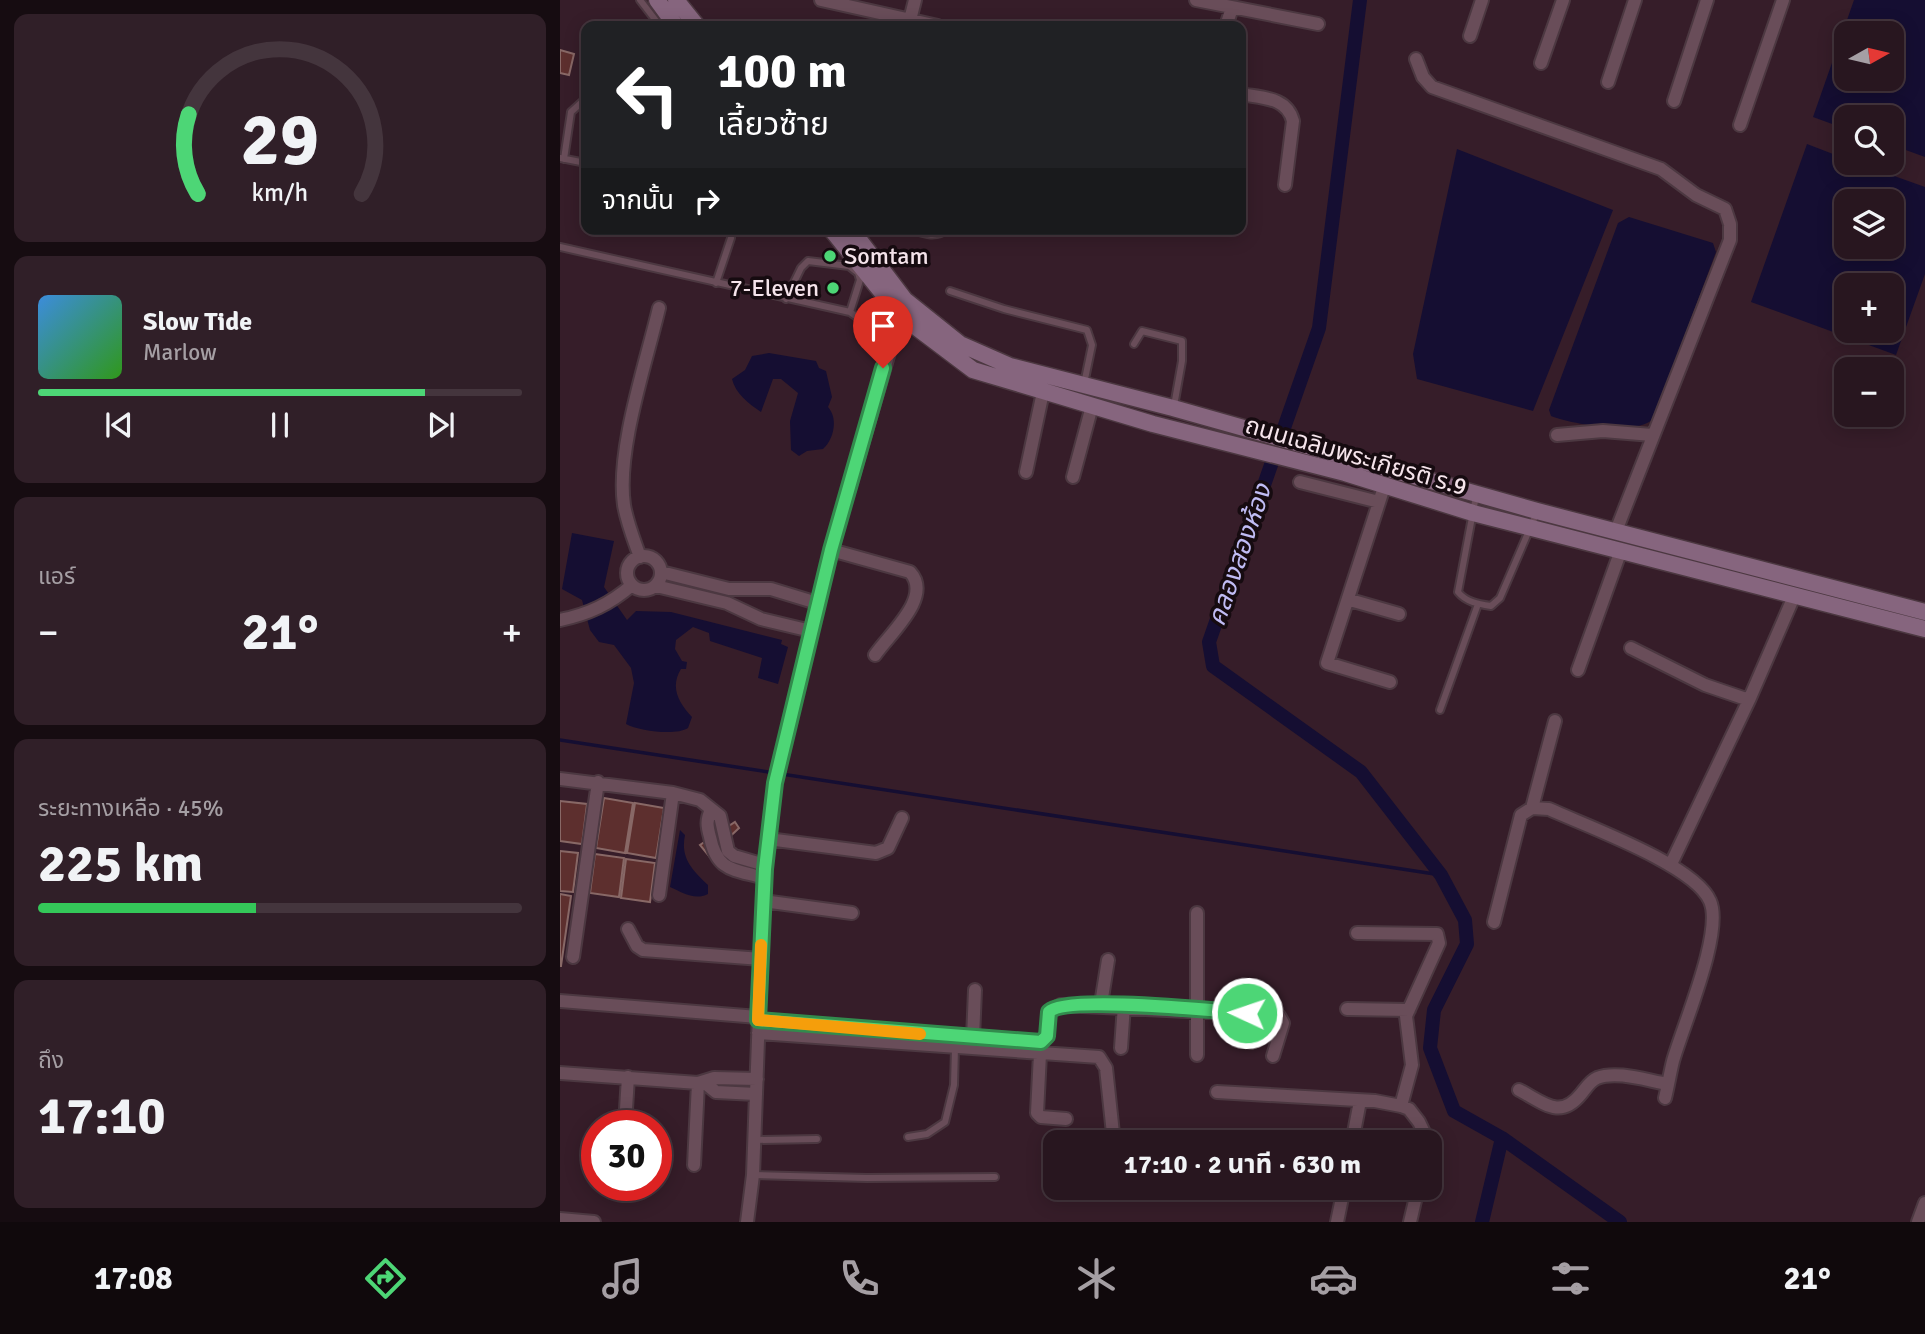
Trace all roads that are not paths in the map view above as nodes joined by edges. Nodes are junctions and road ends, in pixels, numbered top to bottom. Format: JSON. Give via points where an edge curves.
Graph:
{"nodes":[{"id":1,"x":640,"y":0,"type":"edge"},
{"id":2,"x":657,"y":0,"type":"edge"},
{"id":3,"x":676,"y":0,"type":"edge"},
{"id":4,"x":821,"y":0,"type":"edge"},
{"id":5,"x":915,"y":0,"type":"edge"},
{"id":6,"x":1196,"y":0,"type":"edge"},
{"id":7,"x":1482,"y":0,"type":"edge"},
{"id":8,"x":1563,"y":0,"type":"edge"},
{"id":9,"x":1635,"y":0,"type":"edge"},
{"id":10,"x":1707,"y":0,"type":"edge"},
{"id":11,"x":1783,"y":0,"type":"edge"},
{"id":12,"x":1232,"y":8,"type":"junction"},
{"id":13,"x":910,"y":20,"type":"junction"},
{"id":14,"x":656,"y":21,"type":"edge"},
{"id":15,"x":672,"y":21,"type":"edge"},
{"id":16,"x":693,"y":21,"type":"edge"},
{"id":17,"x":915,"y":21,"type":"edge"},
{"id":18,"x":1228,"y":21,"type":"edge"},
{"id":19,"x":1318,"y":24,"type":"dead end"},
{"id":20,"x":1470,"y":36,"type":"dead end"},
{"id":21,"x":1416,"y":59,"type":"dead end"},
{"id":22,"x":1541,"y":63,"type":"dead end"},
{"id":23,"x":1608,"y":82,"type":"dead end"},
{"id":24,"x":1246,"y":95,"type":"edge"},
{"id":25,"x":1674,"y":101,"type":"dead end"},
{"id":26,"x":581,"y":103,"type":"edge"},
{"id":27,"x":1740,"y":125,"type":"dead end"},
{"id":28,"x":562,"y":158,"type":"edge"},
{"id":29,"x":581,"y":162,"type":"edge"},
{"id":30,"x":1285,"y":185,"type":"dead end"},
{"id":31,"x":836,"y":235,"type":"edge"},
{"id":32,"x":855,"y":235,"type":"edge"},
{"id":33,"x":731,"y":239,"type":"dead end"},
{"id":34,"x":560,"y":247,"type":"edge"},
{"id":35,"x":716,"y":284,"type":"junction"},
{"id":36,"x":950,"y":291,"type":"dead end"},
{"id":37,"x":786,"y":299,"type":"junction"},
{"id":38,"x":903,"y":307,"type":"junction"},
{"id":39,"x":659,"y":308,"type":"dead end"},
{"id":40,"x":849,"y":312,"type":"junction"},
{"id":41,"x":891,"y":342,"type":"junction"},
{"id":42,"x":1134,"y":344,"type":"dead end"},
{"id":43,"x":1084,"y":386,"type":"junction"},
{"id":44,"x":1043,"y":392,"type":"junction"},
{"id":45,"x":1092,"y":406,"type":"junction"},
{"id":46,"x":1173,"y":408,"type":"junction"},
{"id":47,"x":1557,"y":435,"type":"dead end"},
{"id":48,"x":1653,"y":435,"type":"junction"},
{"id":49,"x":1347,"y":466,"type":"junction"},
{"id":50,"x":1026,"y":472,"type":"dead end"},
{"id":51,"x":1073,"y":477,"type":"dead end"},
{"id":52,"x":1300,"y":482,"type":"dead end"},
{"id":53,"x":1381,"y":494,"type":"junction"},
{"id":54,"x":1477,"y":494,"type":"junction"},
{"id":55,"x":1537,"y":511,"type":"junction"},
{"id":56,"x":1473,"y":513,"type":"junction"},
{"id":57,"x":1531,"y":527,"type":"junction"},
{"id":58,"x":1616,"y":531,"type":"junction"},
{"id":59,"x":831,"y":550,"type":"junction"},
{"id":60,"x":1620,"y":550,"type":"junction"},
{"id":61,"x":640,"y":557,"type":"junction"},
{"id":62,"x":661,"y":572,"type":"junction"},
{"id":63,"x":632,"y":585,"type":"junction"},
{"id":64,"x":656,"y":586,"type":"junction"},
{"id":65,"x":729,"y":589,"type":"junction"},
{"id":66,"x":1795,"y":594,"type":"junction"},
{"id":67,"x":1350,"y":600,"type":"junction"},
{"id":68,"x":727,"y":603,"type":"junction"},
{"id":69,"x":817,"y":603,"type":"junction"},
{"id":70,"x":1478,"y":604,"type":"junction"},
{"id":71,"x":1925,"y":612,"type":"edge"},
{"id":72,"x":1399,"y":614,"type":"dead end"},
{"id":73,"x":560,"y":621,"type":"edge"},
{"id":74,"x":1925,"y":629,"type":"edge"},
{"id":75,"x":811,"y":631,"type":"junction"},
{"id":76,"x":1631,"y":648,"type":"dead end"},
{"id":77,"x":875,"y":654,"type":"dead end"},
{"id":78,"x":1578,"y":670,"type":"dead end"},
{"id":79,"x":1390,"y":682,"type":"dead end"},
{"id":80,"x":1749,"y":700,"type":"junction"},
{"id":81,"x":1440,"y":710,"type":"dead end"},
{"id":82,"x":1555,"y":722,"type":"dead end"},
{"id":83,"x":562,"y":780,"type":"edge"},
{"id":84,"x":598,"y":782,"type":"junction"},
{"id":85,"x":673,"y":793,"type":"junction"},
{"id":86,"x":1526,"y":810,"type":"junction"},
{"id":87,"x":902,"y":818,"type":"dead end"},
{"id":88,"x":768,"y":839,"type":"junction"},
{"id":89,"x":1671,"y":864,"type":"junction"},
{"id":90,"x":764,"y":872,"type":"junction"},
{"id":91,"x":659,"y":895,"type":"dead end"},
{"id":92,"x":763,"y":901,"type":"junction"},
{"id":93,"x":852,"y":913,"type":"dead end"},
{"id":94,"x":1197,"y":913,"type":"dead end"},
{"id":95,"x":1494,"y":922,"type":"dead end"},
{"id":96,"x":628,"y":929,"type":"dead end"},
{"id":97,"x":1357,"y":933,"type":"dead end"},
{"id":98,"x":573,"y":957,"type":"dead end"},
{"id":99,"x":761,"y":959,"type":"junction"},
{"id":100,"x":1108,"y":960,"type":"dead end"},
{"id":101,"x":975,"y":990,"type":"dead end"},
{"id":102,"x":560,"y":1001,"type":"edge"},
{"id":103,"x":1101,"y":1004,"type":"junction"},
{"id":104,"x":1124,"y":1005,"type":"junction"},
{"id":105,"x":1348,"y":1009,"type":"dead end"},
{"id":106,"x":1197,"y":1010,"type":"junction"},
{"id":107,"x":1409,"y":1010,"type":"junction"},
{"id":108,"x":758,"y":1023,"type":"junction"},
{"id":109,"x":973,"y":1038,"type":"junction"},
{"id":110,"x":955,"y":1048,"type":"junction"},
{"id":111,"x":1121,"y":1048,"type":"dead end"},
{"id":112,"x":1040,"y":1054,"type":"junction"},
{"id":113,"x":1196,"y":1055,"type":"dead end"},
{"id":114,"x":1273,"y":1056,"type":"dead end"},
{"id":115,"x":560,"y":1073,"type":"edge"},
{"id":116,"x":628,"y":1077,"type":"junction"},
{"id":117,"x":757,"y":1079,"type":"junction"},
{"id":118,"x":701,"y":1083,"type":"junction"},
{"id":119,"x":1668,"y":1084,"type":"junction"},
{"id":120,"x":1519,"y":1090,"type":"dead end"},
{"id":121,"x":1217,"y":1092,"type":"dead end"},
{"id":122,"x":756,"y":1094,"type":"junction"},
{"id":123,"x":1665,"y":1098,"type":"dead end"},
{"id":124,"x":1360,"y":1101,"type":"junction"},
{"id":125,"x":1401,"y":1106,"type":"junction"},
{"id":126,"x":626,"y":1110,"type":"edge"},
{"id":127,"x":1066,"y":1119,"type":"dead end"},
{"id":128,"x":1112,"y":1130,"type":"edge"},
{"id":129,"x":1354,"y":1130,"type":"edge"},
{"id":130,"x":1423,"y":1130,"type":"edge"},
{"id":131,"x":908,"y":1137,"type":"dead end"},
{"id":132,"x":817,"y":1139,"type":"dead end"},
{"id":133,"x":755,"y":1140,"type":"junction"},
{"id":134,"x":694,"y":1165,"type":"dead end"},
{"id":135,"x":753,"y":1175,"type":"junction"},
{"id":136,"x":995,"y":1177,"type":"dead end"},
{"id":137,"x":1342,"y":1200,"type":"edge"},
{"id":138,"x":1415,"y":1200,"type":"edge"},
{"id":139,"x":1925,"y":1203,"type":"edge"},
{"id":140,"x":560,"y":1219,"type":"edge"},
{"id":141,"x":594,"y":1222,"type":"edge"},
{"id":142,"x":747,"y":1222,"type":"edge"},
{"id":143,"x":1337,"y":1222,"type":"edge"},
{"id":144,"x":1410,"y":1222,"type":"edge"},
{"id":145,"x":1918,"y":1222,"type":"edge"}],
"edges":[{"from":1,"to":14,"type":"lane"},
{"from":2,"to":15,"type":"main road"},
{"from":3,"to":16,"type":"main road"},
{"from":4,"to":13,"type":"street"},
{"from":5,"to":13,"type":"street"},
{"from":6,"to":12,"type":"street"},
{"from":7,"to":20,"type":"street"},
{"from":8,"to":22,"type":"street"},
{"from":9,"to":23,"type":"street"},
{"from":10,"to":25,"type":"street"},
{"from":11,"to":27,"type":"street"},
{"from":12,"to":18,"type":"street"},
{"from":12,"to":19,"type":"street"},
{"from":13,"to":17,"type":"street"},
{"from":21,"to":48,"type":"street","via":[[1432,87],[1661,169],[1725,209],[1730,240]]},
{"from":24,"to":30,"type":"street","via":[[1283,103],[1290,111],[1293,121]]},
{"from":26,"to":28,"type":"lane","via":[[571,112]]},
{"from":28,"to":29,"type":"lane"},
{"from":31,"to":38,"type":"main road","name":"ถนนเฉลิมพระเกียรติ ร.9","via":[[882,296]]},
{"from":32,"to":38,"type":"main road","name":"ถนนเฉลิมพระเกียรติ ร.9"},
{"from":33,"to":35,"type":"lane"},
{"from":34,"to":35,"type":"lane"},
{"from":35,"to":37,"type":"lane"},
{"from":36,"to":43,"type":"lane","via":[[1087,330],[1093,345]]},
{"from":37,"to":40,"type":"lane"},
{"from":37,"to":40,"type":"lane","via":[[808,261],[849,266],[860,280]]},
{"from":38,"to":41,"type":"street"},
{"from":38,"to":43,"type":"main road","name":"ถนนเฉลิมพระเกียรติ ร.9","via":[[984,355]]},
{"from":38,"to":44,"type":"main road","name":"ถนนเฉลิมพระเกียรติ ร.9","via":[[974,370]]},
{"from":39,"to":61,"type":"street","via":[[622,479],[628,524]]},
{"from":40,"to":41,"type":"lane"},
{"from":41,"to":59,"type":"street"},
{"from":42,"to":46,"type":"lane","via":[[1142,331],[1182,341]]},
{"from":43,"to":46,"type":"main road","name":"ถนนเฉลิมพระเกียรติ ร.9"},
{"from":44,"to":45,"type":"main road","name":"ถนนเฉลิมพระเกียรติ ร.9"},
{"from":44,"to":50,"type":"street"},
{"from":45,"to":49,"type":"main road","name":"ถนนเฉลิมพระเกียรติ ร.9","via":[[1197,435]]},
{"from":45,"to":51,"type":"street"},
{"from":46,"to":49,"type":"main road","name":"ถนนเฉลิมพระเกียรติ ร.9"},
{"from":47,"to":48,"type":"street","via":[[1603,431]]},
{"from":48,"to":58,"type":"street"},
{"from":49,"to":53,"type":"main road","name":"ถนนเฉลิมพระเกียรติ ร.9"},
{"from":49,"to":54,"type":"main road","name":"ถนนเฉลิมพระเกียรติ ร.9"},
{"from":52,"to":53,"type":"street"},
{"from":53,"to":56,"type":"main road","name":"ถนนเฉลิมพระเกียรติ ร.9"},
{"from":53,"to":67,"type":"street"},
{"from":54,"to":55,"type":"main road","name":"ถนนเฉลิมพระเกียรติ ร.9"},
{"from":54,"to":56,"type":"lane"},
{"from":55,"to":57,"type":"lane"},
{"from":55,"to":58,"type":"main road","name":"ถนนเฉลิมพระเกียรติ ร.9"},
{"from":56,"to":57,"type":"main road","name":"ถนนเฉลิมพระเกียรติ ร.9"},
{"from":56,"to":70,"type":"lane","via":[[1458,592]]},
{"from":57,"to":60,"type":"main road","name":"ถนนเฉลิมพระเกียรติ ร.9"},
{"from":57,"to":70,"type":"lane","via":[[1500,598],[1491,607]]},
{"from":58,"to":71,"type":"main road","name":"ถนนเฉลิมพระเกียรติ ร.9"},
{"from":59,"to":69,"type":"street"},
{"from":59,"to":77,"type":"street","via":[[901,569],[916,579],[919,587],[914,601]]},
{"from":60,"to":66,"type":"main road","name":"ถนนเฉลิมพระเกียรติ ร.9"},
{"from":60,"to":78,"type":"street"},
{"from":61,"to":62,"type":"street","via":[[652,558]]},
{"from":61,"to":63,"type":"street","via":[[628,568]]},
{"from":62,"to":64,"type":"street"},
{"from":62,"to":65,"type":"street"},
{"from":63,"to":64,"type":"street","via":[[642,590]]},
{"from":63,"to":73,"type":"street","via":[[614,601]]},
{"from":64,"to":68,"type":"street"},
{"from":65,"to":68,"type":"street"},
{"from":65,"to":69,"type":"street","via":[[771,589]]},
{"from":66,"to":74,"type":"main road","name":"ถนนเฉลิมพระเกียรติ ร.9"},
{"from":66,"to":80,"type":"street"},
{"from":67,"to":72,"type":"street"},
{"from":67,"to":79,"type":"street","via":[[1327,663]]},
{"from":68,"to":75,"type":"street","via":[[761,620]]},
{"from":69,"to":75,"type":"street"},
{"from":70,"to":81,"type":"lane"},
{"from":75,"to":88,"type":"street","via":[[775,783]]},
{"from":76,"to":80,"type":"street","via":[[1705,685]]},
{"from":80,"to":89,"type":"street"},
{"from":82,"to":86,"type":"street"},
{"from":83,"to":84,"type":"street"},
{"from":84,"to":85,"type":"street"},
{"from":84,"to":98,"type":"street"},
{"from":85,"to":90,"type":"street","via":[[700,800],[711,810],[706,820],[717,861],[725,867]]},
{"from":85,"to":91,"type":"street"},
{"from":86,"to":89,"type":"street","via":[[1549,809]]},
{"from":86,"to":95,"type":"street"},
{"from":87,"to":88,"type":"street","via":[[888,848],[876,853]]},
{"from":88,"to":90,"type":"street"},
{"from":89,"to":119,"type":"street","via":[[1707,894],[1712,916],[1704,973]]},
{"from":90,"to":92,"type":"street"},
{"from":92,"to":93,"type":"street"},
{"from":92,"to":99,"type":"street"},
{"from":94,"to":106,"type":"street"},
{"from":96,"to":99,"type":"street","via":[[643,950]]},
{"from":97,"to":107,"type":"street","via":[[1437,934],[1439,943]]},
{"from":99,"to":108,"type":"street"},
{"from":100,"to":103,"type":"street"},
{"from":101,"to":109,"type":"street"},
{"from":102,"to":108,"type":"street"},
{"from":103,"to":104,"type":"street"},
{"from":103,"to":109,"type":"street","via":[[1052,1008],[1047,1036],[1041,1042]]},
{"from":104,"to":106,"type":"street"},
{"from":104,"to":111,"type":"street"},
{"from":105,"to":107,"type":"street"},
{"from":106,"to":113,"type":"street"},
{"from":106,"to":114,"type":"street","via":[[1279,1016],[1283,1023]]},
{"from":107,"to":125,"type":"street","via":[[1406,1028],[1412,1065]]},
{"from":108,"to":109,"type":"street"},
{"from":108,"to":110,"type":"street"},
{"from":108,"to":117,"type":"street"},
{"from":110,"to":112,"type":"street"},
{"from":110,"to":131,"type":"lane","via":[[954,1085],[945,1122],[927,1134]]},
{"from":112,"to":127,"type":"street","via":[[1037,1113]]},
{"from":112,"to":128,"type":"street","via":[[1104,1061]]},
{"from":115,"to":116,"type":"street"},
{"from":116,"to":118,"type":"street"},
{"from":116,"to":126,"type":"street"},
{"from":117,"to":118,"type":"street","via":[[714,1078]]},
{"from":117,"to":122,"type":"street"},
{"from":118,"to":122,"type":"street","via":[[716,1092]]},
{"from":118,"to":134,"type":"street"},
{"from":119,"to":120,"type":"street","via":[[1596,1078],[1564,1109]]},
{"from":119,"to":123,"type":"street"},
{"from":121,"to":124,"type":"street"},
{"from":122,"to":133,"type":"street"},
{"from":124,"to":125,"type":"street"},
{"from":124,"to":129,"type":"street"},
{"from":125,"to":130,"type":"street","via":[[1409,1109]]},
{"from":132,"to":133,"type":"lane"},
{"from":133,"to":135,"type":"street"},
{"from":135,"to":136,"type":"lane"},
{"from":135,"to":142,"type":"street"},
{"from":137,"to":143,"type":"street"},
{"from":138,"to":144,"type":"street"},
{"from":139,"to":145,"type":"street"},
{"from":140,"to":141,"type":"street"}]}
